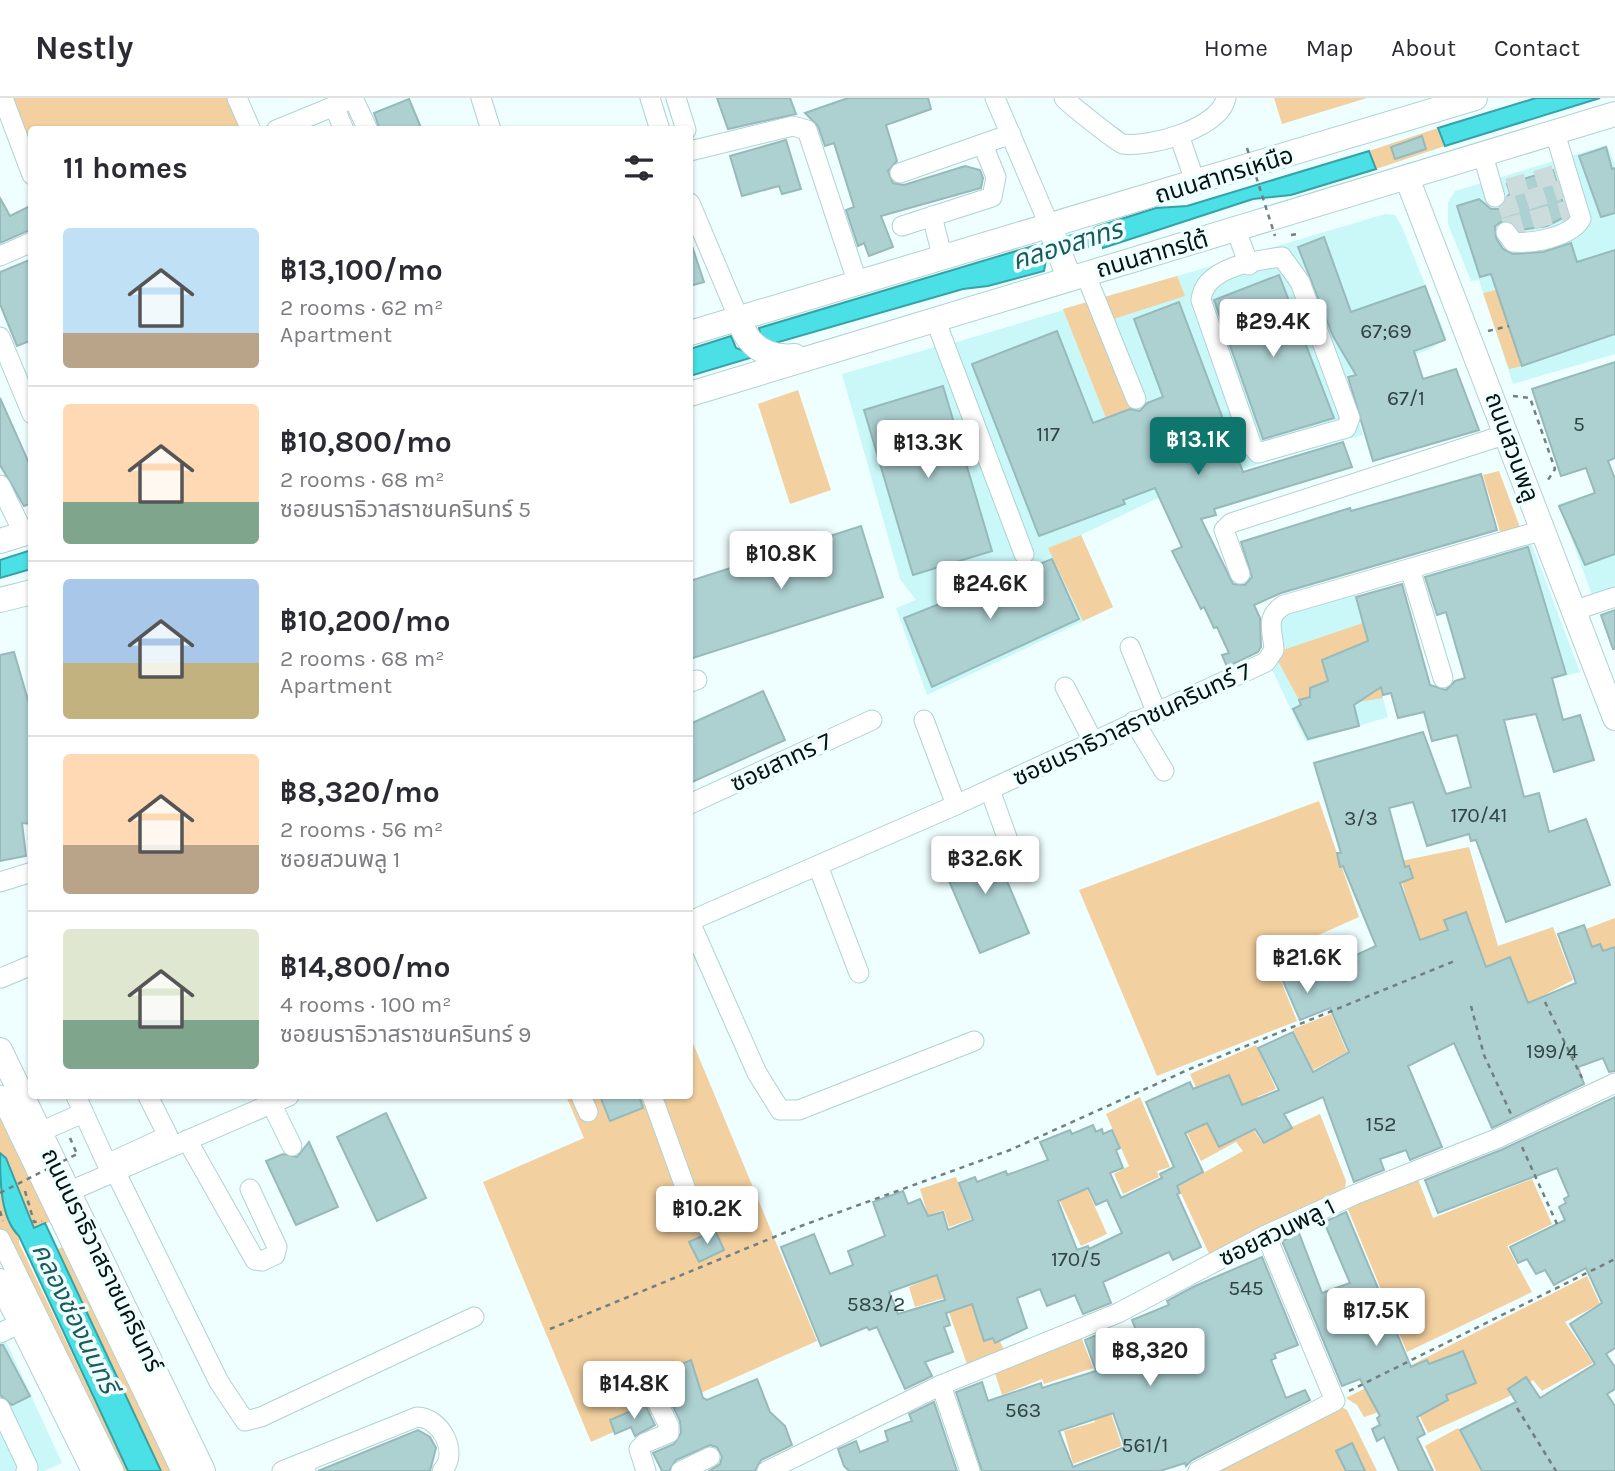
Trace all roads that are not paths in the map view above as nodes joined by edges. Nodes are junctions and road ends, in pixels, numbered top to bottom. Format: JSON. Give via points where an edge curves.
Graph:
{"nodes":[{"id":1,"x":237,"y":98,"type":"edge"},
{"id":2,"x":353,"y":98,"type":"edge"},
{"id":3,"x":481,"y":98,"type":"edge"},
{"id":4,"x":650,"y":98,"type":"edge"},
{"id":5,"x":676,"y":98,"type":"edge"},
{"id":6,"x":995,"y":98,"type":"edge"},
{"id":7,"x":1064,"y":98,"type":"edge"},
{"id":8,"x":1226,"y":98,"type":"edge"},
{"id":9,"x":1475,"y":98,"type":"edge"},
{"id":10,"x":1449,"y":102,"type":"edge"},
{"id":11,"x":334,"y":106,"type":"junction"},
{"id":12,"x":4,"y":109,"type":"edge"},
{"id":13,"x":1615,"y":114,"type":"edge"},
{"id":14,"x":249,"y":126,"type":"edge"},
{"id":15,"x":286,"y":126,"type":"edge"},
{"id":16,"x":341,"y":126,"type":"edge"},
{"id":17,"x":366,"y":126,"type":"edge"},
{"id":18,"x":490,"y":126,"type":"edge"},
{"id":19,"x":659,"y":126,"type":"edge"},
{"id":20,"x":685,"y":126,"type":"edge"},
{"id":21,"x":1555,"y":132,"type":"junction"},
{"id":22,"x":1011,"y":134,"type":"junction"},
{"id":23,"x":1179,"y":135,"type":"junction"},
{"id":24,"x":983,"y":145,"type":"junction"},
{"id":25,"x":693,"y":150,"type":"edge"},
{"id":26,"x":1483,"y":155,"type":"junction"},
{"id":27,"x":28,"y":166,"type":"edge"},
{"id":28,"x":900,"y":173,"type":"dead end"},
{"id":29,"x":1407,"y":178,"type":"junction"},
{"id":30,"x":1196,"y":184,"type":"junction"},
{"id":31,"x":1499,"y":193,"type":"dead end"},
{"id":32,"x":693,"y":210,"type":"edge"},
{"id":33,"x":932,"y":216,"type":"junction"},
{"id":34,"x":902,"y":226,"type":"dead end"},
{"id":35,"x":1236,"y":230,"type":"junction"},
{"id":36,"x":1506,"y":232,"type":"dead end"},
{"id":37,"x":28,"y":244,"type":"edge"},
{"id":38,"x":0,"y":256,"type":"edge"},
{"id":39,"x":1065,"y":256,"type":"junction"},
{"id":40,"x":943,"y":259,"type":"junction"},
{"id":41,"x":1249,"y":265,"type":"junction"},
{"id":42,"x":858,"y":284,"type":"junction"},
{"id":43,"x":738,"y":318,"type":"junction"},
{"id":44,"x":935,"y":319,"type":"junction"},
{"id":45,"x":693,"y":332,"type":"edge"},
{"id":46,"x":0,"y":337,"type":"edge"},
{"id":47,"x":819,"y":355,"type":"junction"},
{"id":48,"x":693,"y":393,"type":"edge"},
{"id":49,"x":1136,"y":399,"type":"dead end"},
{"id":50,"x":28,"y":404,"type":"edge"},
{"id":51,"x":1507,"y":434,"type":"junction"},
{"id":52,"x":0,"y":485,"type":"edge"},
{"id":53,"x":14,"y":527,"type":"edge"},
{"id":54,"x":1543,"y":530,"type":"junction"},
{"id":55,"x":1024,"y":554,"type":"dead end"},
{"id":56,"x":1410,"y":569,"type":"junction"},
{"id":57,"x":1240,"y":574,"type":"dead end"},
{"id":58,"x":28,"y":593,"type":"edge"},
{"id":59,"x":1615,"y":597,"type":"edge"},
{"id":60,"x":0,"y":600,"type":"edge"},
{"id":61,"x":1573,"y":611,"type":"junction"},
{"id":62,"x":1130,"y":647,"type":"dead end"},
{"id":63,"x":1443,"y":678,"type":"dead end"},
{"id":64,"x":1065,"y":687,"type":"dead end"},
{"id":65,"x":1156,"y":711,"type":"junction"},
{"id":66,"x":1615,"y":718,"type":"edge"},
{"id":67,"x":872,"y":720,"type":"dead end"},
{"id":68,"x":924,"y":720,"type":"dead end"},
{"id":69,"x":1134,"y":722,"type":"junction"},
{"id":70,"x":1093,"y":741,"type":"junction"},
{"id":71,"x":1164,"y":771,"type":"dead end"},
{"id":72,"x":990,"y":790,"type":"junction"},
{"id":73,"x":693,"y":803,"type":"edge"},
{"id":74,"x":956,"y":805,"type":"junction"},
{"id":75,"x":1014,"y":857,"type":"dead end"},
{"id":76,"x":818,"y":866,"type":"junction"},
{"id":77,"x":28,"y":873,"type":"edge"},
{"id":78,"x":0,"y":882,"type":"edge"},
{"id":79,"x":693,"y":921,"type":"edge"},
{"id":80,"x":693,"y":929,"type":"edge"},
{"id":81,"x":28,"y":967,"type":"edge"},
{"id":82,"x":859,"y":973,"type":"dead end"},
{"id":83,"x":1,"y":978,"type":"edge"},
{"id":84,"x":974,"y":1041,"type":"dead end"},
{"id":85,"x":0,"y":1050,"type":"edge"},
{"id":86,"x":1615,"y":1083,"type":"edge"},
{"id":87,"x":0,"y":1095,"type":"edge"},
{"id":88,"x":150,"y":1099,"type":"edge"},
{"id":89,"x":280,"y":1099,"type":"edge"},
{"id":90,"x":653,"y":1099,"type":"edge"},
{"id":91,"x":80,"y":1104,"type":"edge"},
{"id":92,"x":40,"y":1132,"type":"junction"},
{"id":93,"x":187,"y":1140,"type":"junction"},
{"id":94,"x":292,"y":1146,"type":"dead end"},
{"id":95,"x":115,"y":1171,"type":"junction"},
{"id":96,"x":250,"y":1189,"type":"dead end"},
{"id":97,"x":68,"y":1192,"type":"junction"},
{"id":98,"x":698,"y":1223,"type":"dead end"},
{"id":99,"x":1266,"y":1235,"type":"junction"},
{"id":100,"x":0,"y":1239,"type":"edge"},
{"id":101,"x":0,"y":1281,"type":"edge"},
{"id":102,"x":474,"y":1317,"type":"dead end"},
{"id":103,"x":10,"y":1328,"type":"edge"},
{"id":104,"x":941,"y":1385,"type":"junction"},
{"id":105,"x":652,"y":1391,"type":"dead end"},
{"id":106,"x":0,"y":1408,"type":"edge"},
{"id":107,"x":710,"y":1457,"type":"dead end"},
{"id":108,"x":304,"y":1467,"type":"edge"},
{"id":109,"x":26,"y":1471,"type":"edge"},
{"id":110,"x":94,"y":1471,"type":"edge"},
{"id":111,"x":114,"y":1471,"type":"edge"},
{"id":112,"x":181,"y":1471,"type":"edge"},
{"id":113,"x":203,"y":1471,"type":"edge"},
{"id":114,"x":282,"y":1471,"type":"edge"},
{"id":115,"x":442,"y":1471,"type":"edge"},
{"id":116,"x":646,"y":1471,"type":"edge"},
{"id":117,"x":681,"y":1471,"type":"edge"},
{"id":118,"x":767,"y":1471,"type":"edge"},
{"id":119,"x":970,"y":1471,"type":"edge"},
{"id":120,"x":1198,"y":1471,"type":"edge"}],
"edges":[{"from":1,"to":14,"type":"street"},
{"from":2,"to":11,"type":"street"},
{"from":2,"to":17,"type":"street"},
{"from":3,"to":18,"type":"street"},
{"from":4,"to":19,"type":"street"},
{"from":5,"to":20,"type":"street"},
{"from":6,"to":22,"type":"street"},
{"from":7,"to":23,"type":"street","via":[[1123,144]]},
{"from":8,"to":23,"type":"street","via":[[1209,121]]},
{"from":9,"to":10,"type":"main road","name":"ถนนสาทรเหนือ"},
{"from":10,"to":30,"type":"main road","name":"ถนนสาทรเหนือ"},
{"from":11,"to":15,"type":"street"},
{"from":11,"to":16,"type":"street"},
{"from":12,"to":27,"type":"street"},
{"from":13,"to":21,"type":"main road","name":"ถนนสาทรใต้"},
{"from":21,"to":26,"type":"main road","name":"ถนนสาทรใต้"},
{"from":21,"to":36,"type":"street","via":[[1565,180],[1581,219],[1570,230],[1525,243],[1513,242]]},
{"from":22,"to":24,"type":"street"},
{"from":22,"to":39,"type":"street"},
{"from":23,"to":30,"type":"street"},
{"from":24,"to":28,"type":"street"},
{"from":24,"to":33,"type":"street","via":[[996,177],[992,197]]},
{"from":25,"to":42,"type":"street","via":[[793,125],[807,130]]},
{"from":26,"to":29,"type":"main road","name":"ถนนสาทรใต้"},
{"from":26,"to":31,"type":"street"},
{"from":29,"to":35,"type":"main road","name":"ถนนสาทรใต้"},
{"from":29,"to":51,"type":"main road","name":"ถนนสวนพลู"},
{"from":30,"to":39,"type":"main road","name":"ถนนสาทรเหนือ"},
{"from":32,"to":43,"type":"street"},
{"from":33,"to":34,"type":"street"},
{"from":33,"to":40,"type":"street"},
{"from":35,"to":39,"type":"main road","name":"ถนนสาทรใต้"},
{"from":35,"to":41,"type":"street"},
{"from":37,"to":38,"type":"street"},
{"from":39,"to":40,"type":"main road","name":"ถนนสาทรเหนือ"},
{"from":39,"to":44,"type":"main road","name":"ถนนสาทรใต้"},
{"from":39,"to":49,"type":"street"},
{"from":40,"to":42,"type":"main road","name":"ถนนสาทรเหนือ"},
{"from":41,"to":41,"type":"street","via":[[1282,257],[1300,282],[1350,418],[1346,428],[1267,452],[1258,453],[1252,446],[1201,300],[1210,278]]},
{"from":42,"to":43,"type":"main road","name":"ถนนสาทรเหนือ"},
{"from":43,"to":45,"type":"main road","name":"ถนนสาทรเหนือ"},
{"from":43,"to":47,"type":"main road","via":[[743,334],[766,354]]},
{"from":44,"to":47,"type":"main road","name":"ถนนสาทรใต้"},
{"from":44,"to":55,"type":"street"},
{"from":46,"to":50,"type":"street"},
{"from":47,"to":48,"type":"main road","name":"ถนนสาทรใต้"},
{"from":51,"to":54,"type":"main road","name":"ถนนสวนพลู"},
{"from":51,"to":57,"type":"street","via":[[1231,523],[1224,530],[1225,538]]},
{"from":52,"to":53,"type":"street"},
{"from":54,"to":56,"type":"street","name":"ซอยนราธิวาสราชนครินทร์ 7"},
{"from":54,"to":61,"type":"main road","name":"ถนนสวนพลู"},
{"from":56,"to":63,"type":"street"},
{"from":56,"to":65,"type":"street","name":"ซอยนราธิวาสราชนครินทร์ 7","via":[[1284,605],[1272,613],[1274,650],[1266,662]]},
{"from":58,"to":60,"type":"main road"},
{"from":59,"to":61,"type":"street"},
{"from":61,"to":66,"type":"main road","name":"ถนนสวนพลู"},
{"from":62,"to":65,"type":"street"},
{"from":64,"to":70,"type":"street"},
{"from":65,"to":69,"type":"street","name":"ซอยนราธิวาสราชนครินทร์ 7"},
{"from":67,"to":73,"type":"street","name":"ซอยสาทร 7"},
{"from":68,"to":74,"type":"street"},
{"from":69,"to":70,"type":"street","name":"ซอยนราธิวาสราชนครินทร์ 7"},
{"from":69,"to":71,"type":"street"},
{"from":70,"to":72,"type":"street","name":"ซอยนราธิวาสราชนครินทร์ 7"},
{"from":72,"to":74,"type":"street","name":"ซอยนราธิวาสราชนครินทร์ 7"},
{"from":72,"to":75,"type":"street"},
{"from":74,"to":76,"type":"street","name":"ซอยนราธิวาสราชนครินทร์ 7"},
{"from":76,"to":79,"type":"street","name":"ซอยนราธิวาสราชนครินทร์ 7"},
{"from":76,"to":82,"type":"street"},
{"from":77,"to":78,"type":"street"},
{"from":80,"to":84,"type":"street","via":[[757,1073],[780,1110],[799,1110]]},
{"from":81,"to":83,"type":"street"},
{"from":85,"to":92,"type":"main road","name":"ถนนนราธิวาสราชนครินทร์"},
{"from":86,"to":99,"type":"street","name":"ซอยสวนพลู 1","via":[[1496,1139]]},
{"from":87,"to":112,"type":"street"},
{"from":88,"to":91,"type":"street","via":[[168,1136],[107,1164]]},
{"from":89,"to":93,"type":"street"},
{"from":89,"to":94,"type":"street"},
{"from":90,"to":98,"type":"street"},
{"from":91,"to":92,"type":"street"},
{"from":92,"to":97,"type":"main road","name":"ถนนนราธิวาสราชนครินทร์"},
{"from":93,"to":95,"type":"street"},
{"from":93,"to":96,"type":"street","via":[[255,1260],[262,1261],[275,1255],[277,1247]]},
{"from":95,"to":97,"type":"street"},
{"from":95,"to":102,"type":"street","via":[[219,1382],[245,1421],[261,1418]]},
{"from":97,"to":113,"type":"main road","name":"ถนนนราธิวาสราชนครินทร์"},
{"from":99,"to":104,"type":"street","name":"ซอยสวนพลู 1","via":[[1118,1313]]},
{"from":99,"to":120,"type":"street","via":[[1335,1401]]},
{"from":100,"to":111,"type":"street"},
{"from":101,"to":103,"type":"main road"},
{"from":103,"to":110,"type":"main road"},
{"from":104,"to":118,"type":"street","name":"ซอยสวนพลู 1"},
{"from":104,"to":119,"type":"street"},
{"from":105,"to":116,"type":"street","via":[[669,1433],[639,1449]]},
{"from":106,"to":109,"type":"street"},
{"from":107,"to":117,"type":"street"},
{"from":108,"to":114,"type":"street"},
{"from":108,"to":115,"type":"street","via":[[417,1417],[427,1417],[436,1422],[447,1444],[449,1455]]}]}
